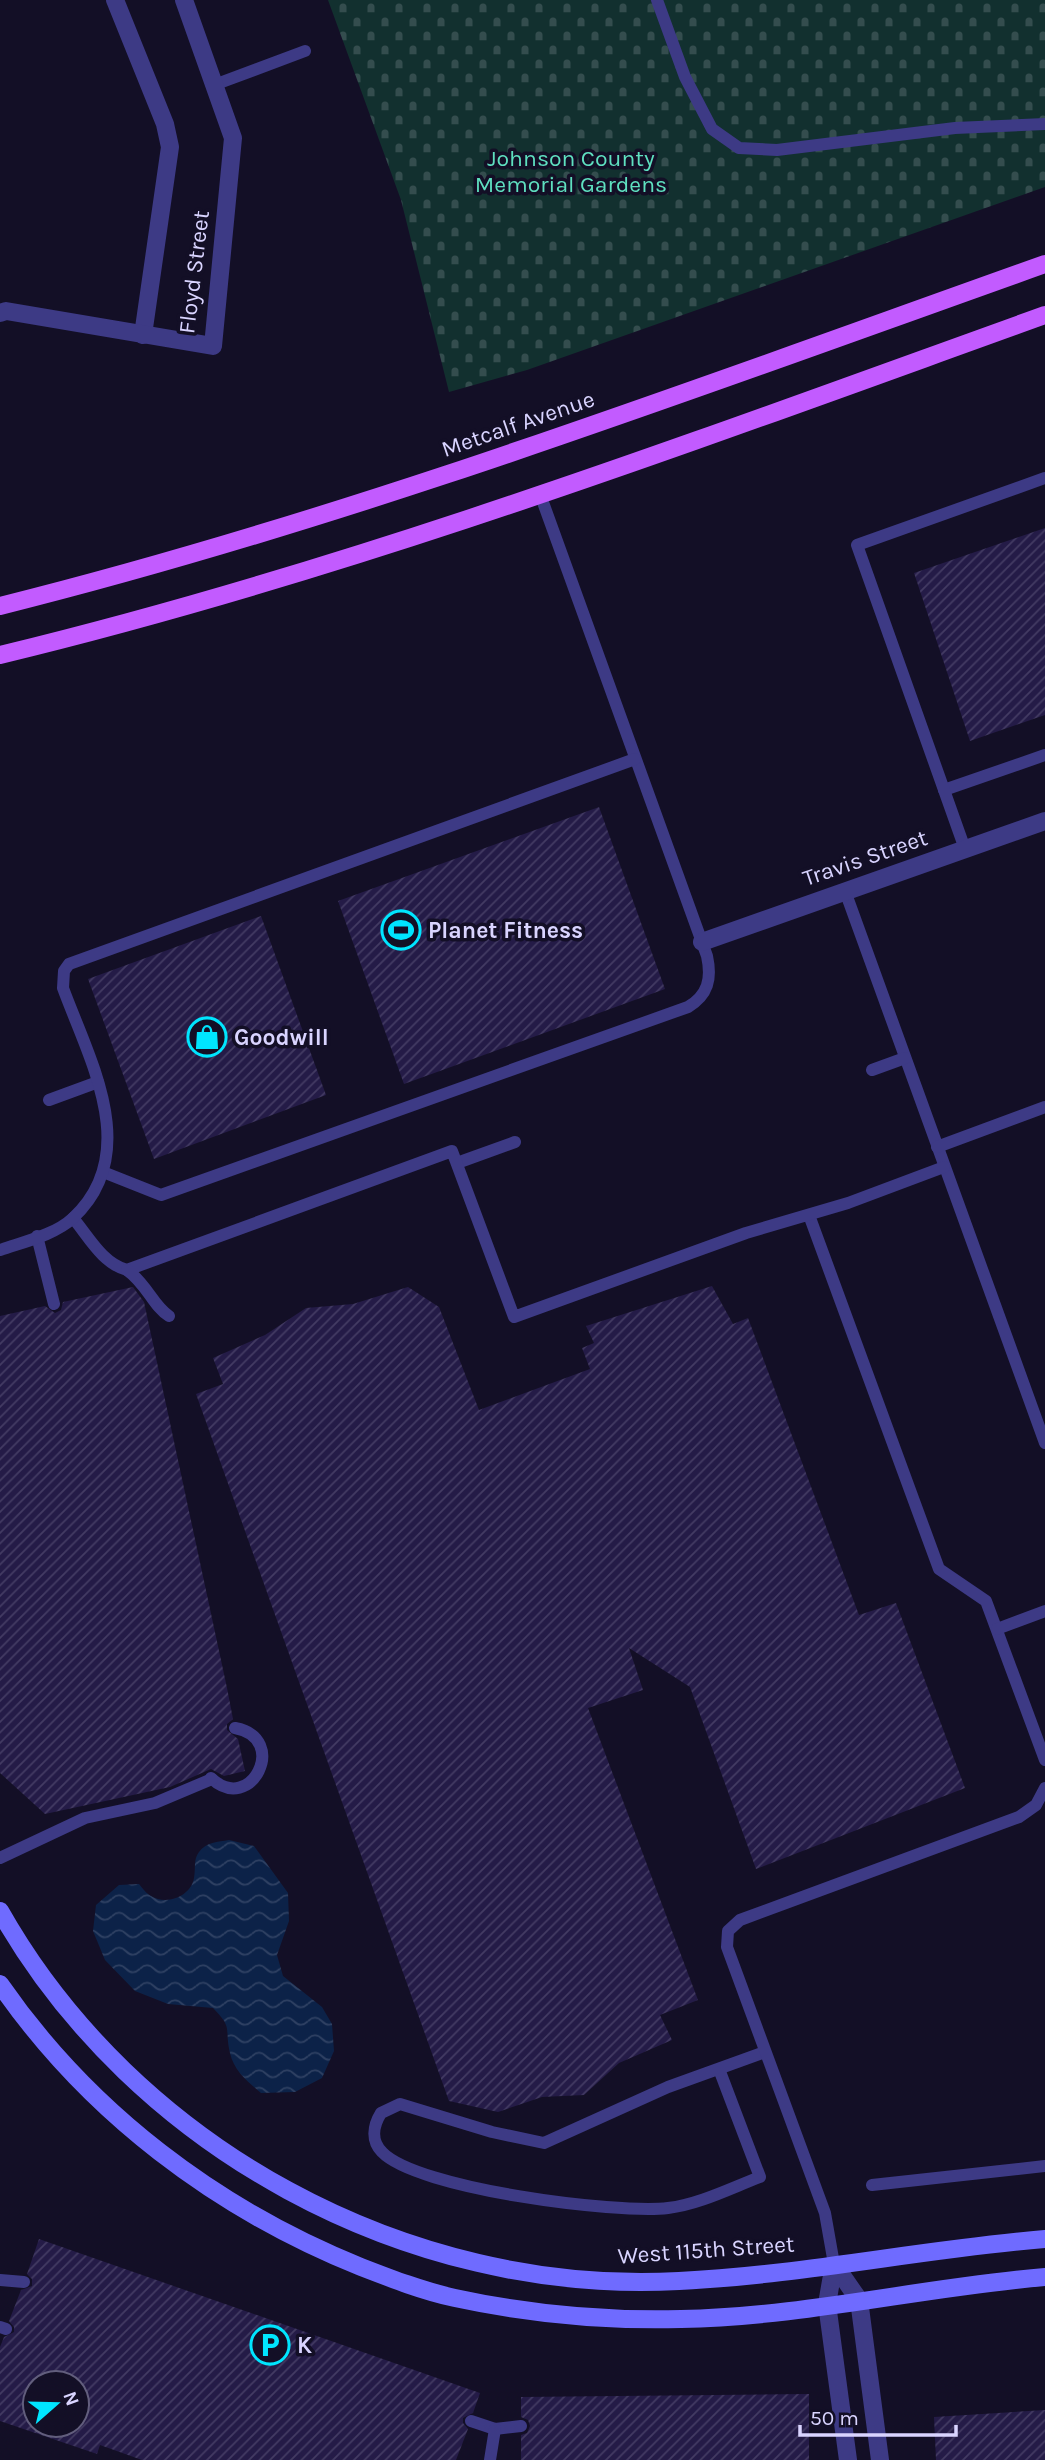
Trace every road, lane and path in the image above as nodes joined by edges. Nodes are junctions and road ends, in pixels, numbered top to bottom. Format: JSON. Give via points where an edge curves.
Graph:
{"nodes":[{"id":1,"x":115,"y":0,"type":"edge"},
{"id":2,"x":184,"y":0,"type":"edge"},
{"id":3,"x":657,"y":0,"type":"edge"},
{"id":4,"x":305,"y":51,"type":"dead end"},
{"id":5,"x":214,"y":85,"type":"junction"},
{"id":6,"x":1045,"y":124,"type":"edge"},
{"id":7,"x":1045,"y":264,"type":"edge"},
{"id":8,"x":0,"y":313,"type":"edge"},
{"id":9,"x":1045,"y":315,"type":"edge"},
{"id":10,"x":144,"y":335,"type":"junction"},
{"id":11,"x":1045,"y":478,"type":"edge"},
{"id":12,"x":540,"y":494,"type":"junction"},
{"id":13,"x":0,"y":606,"type":"edge"},
{"id":14,"x":0,"y":655,"type":"edge"},
{"id":15,"x":1045,"y":755,"type":"edge"},
{"id":16,"x":635,"y":760,"type":"junction"},
{"id":17,"x":944,"y":790,"type":"junction"},
{"id":18,"x":1045,"y":821,"type":"edge"},
{"id":19,"x":965,"y":849,"type":"junction"},
{"id":20,"x":845,"y":891,"type":"junction"},
{"id":21,"x":702,"y":942,"type":"junction"},
{"id":22,"x":905,"y":1058,"type":"junction"},
{"id":23,"x":872,"y":1070,"type":"dead end"},
{"id":24,"x":98,"y":1082,"type":"junction"},
{"id":25,"x":49,"y":1100,"type":"dead end"},
{"id":26,"x":1045,"y":1107,"type":"edge"},
{"id":27,"x":515,"y":1142,"type":"dead end"},
{"id":28,"x":937,"y":1147,"type":"junction"},
{"id":29,"x":457,"y":1163,"type":"junction"},
{"id":30,"x":944,"y":1167,"type":"junction"},
{"id":31,"x":103,"y":1172,"type":"junction"},
{"id":32,"x":809,"y":1215,"type":"junction"},
{"id":33,"x":73,"y":1218,"type":"junction"},
{"id":34,"x":37,"y":1236,"type":"junction"},
{"id":35,"x":0,"y":1250,"type":"edge"},
{"id":36,"x":127,"y":1270,"type":"junction"},
{"id":37,"x":54,"y":1304,"type":"dead end"},
{"id":38,"x":169,"y":1316,"type":"dead end"},
{"id":39,"x":1045,"y":1443,"type":"edge"},
{"id":40,"x":1045,"y":1611,"type":"edge"},
{"id":41,"x":997,"y":1629,"type":"junction"},
{"id":42,"x":235,"y":1728,"type":"dead end"},
{"id":43,"x":1045,"y":1760,"type":"edge"},
{"id":44,"x":1045,"y":1788,"type":"edge"},
{"id":45,"x":0,"y":1858,"type":"edge"},
{"id":46,"x":0,"y":1911,"type":"edge"},
{"id":47,"x":0,"y":1984,"type":"edge"},
{"id":48,"x":765,"y":2052,"type":"junction"},
{"id":49,"x":719,"y":2068,"type":"junction"},
{"id":50,"x":1045,"y":2166,"type":"edge"},
{"id":51,"x":872,"y":2185,"type":"dead end"},
{"id":52,"x":1045,"y":2239,"type":"edge"},
{"id":53,"x":834,"y":2264,"type":"junction"},
{"id":54,"x":1045,"y":2277,"type":"edge"},
{"id":55,"x":0,"y":2280,"type":"edge"},
{"id":56,"x":24,"y":2282,"type":"dead end"},
{"id":57,"x":859,"y":2300,"type":"junction"},
{"id":58,"x":827,"y":2304,"type":"junction"},
{"id":59,"x":471,"y":2421,"type":"dead end"},
{"id":60,"x":521,"y":2426,"type":"dead end"},
{"id":61,"x":495,"y":2429,"type":"junction"},
{"id":62,"x":490,"y":2460,"type":"edge"},
{"id":63,"x":848,"y":2460,"type":"edge"},
{"id":64,"x":880,"y":2460,"type":"edge"}],
"edges":[{"from":1,"to":10,"type":"street","via":[[170,147]]},
{"from":2,"to":5,"type":"street","name":"Floyd Street"},
{"from":3,"to":6,"type":"lane","via":[[685,77],[712,129],[739,148],[777,150],[955,128]]},
{"from":4,"to":5,"type":"lane"},
{"from":5,"to":10,"type":"street","name":"Floyd Street","via":[[233,138],[213,346]]},
{"from":7,"to":13,"type":"main road","name":"Metcalf Avenue","via":[[384,497],[245,541]]},
{"from":8,"to":10,"type":"street","name":"Floyd Street"},
{"from":9,"to":12,"type":"main road"},
{"from":11,"to":17,"type":"lane","via":[[857,545]]},
{"from":12,"to":14,"type":"main road","via":[[302,573]]},
{"from":12,"to":16,"type":"lane"},
{"from":15,"to":17,"type":"lane"},
{"from":16,"to":21,"type":"lane"},
{"from":16,"to":24,"type":"lane","via":[[69,964],[63,988]]},
{"from":17,"to":19,"type":"lane"},
{"from":18,"to":19,"type":"street","name":"Travis Street"},
{"from":19,"to":20,"type":"street","name":"Travis Street"},
{"from":20,"to":21,"type":"street","name":"Travis Street"},
{"from":20,"to":22,"type":"lane"},
{"from":21,"to":31,"type":"lane","via":[[709,980],[705,992],[688,1007],[161,1195]]},
{"from":22,"to":23,"type":"lane"},
{"from":22,"to":28,"type":"lane"},
{"from":24,"to":25,"type":"lane"},
{"from":24,"to":31,"type":"lane","via":[[110,1129]]},
{"from":26,"to":28,"type":"lane"},
{"from":27,"to":29,"type":"lane"},
{"from":28,"to":30,"type":"lane"},
{"from":29,"to":32,"type":"lane","via":[[514,1317],[746,1233]]},
{"from":29,"to":36,"type":"lane","via":[[452,1151]]},
{"from":30,"to":32,"type":"lane"},
{"from":30,"to":39,"type":"lane"},
{"from":31,"to":33,"type":"lane"},
{"from":32,"to":41,"type":"lane","via":[[939,1569],[986,1601]]},
{"from":33,"to":34,"type":"lane"},
{"from":33,"to":36,"type":"lane","via":[[106,1258]]},
{"from":34,"to":35,"type":"lane"},
{"from":34,"to":37,"type":"lane"},
{"from":36,"to":38,"type":"lane"},
{"from":40,"to":41,"type":"lane"},
{"from":41,"to":43,"type":"lane"},
{"from":42,"to":45,"type":"lane","via":[[256,1738],[263,1758],[253,1781],[241,1787],[222,1786],[212,1779],[92,1810]]},
{"from":44,"to":48,"type":"lane","via":[[1036,1805],[1019,1818],[731,1926],[727,1947]]},
{"from":46,"to":53,"type":"street","name":"West 115th Street","via":[[64,2006],[155,2099],[259,2175],[354,2223],[473,2262],[610,2282],[678,2281]]},
{"from":47,"to":58,"type":"street","via":[[70,2071],[145,2141],[268,2225],[378,2273],[453,2298],[618,2320],[684,2319]]},
{"from":48,"to":49,"type":"lane"},
{"from":48,"to":53,"type":"lane","via":[[825,2213]]},
{"from":49,"to":49,"type":"lane","via":[[544,2143],[400,2104],[380,2113],[373,2130],[375,2142],[381,2152],[401,2164],[511,2195],[606,2208],[671,2207],[760,2177]]},
{"from":50,"to":51,"type":"lane"},
{"from":52,"to":53,"type":"street","name":"West 115th Street"},
{"from":53,"to":57,"type":"street"},
{"from":53,"to":58,"type":"street"},
{"from":54,"to":57,"type":"street"},
{"from":55,"to":56,"type":"lane"},
{"from":57,"to":58,"type":"street"},
{"from":57,"to":64,"type":"street"},
{"from":58,"to":63,"type":"street"},
{"from":59,"to":61,"type":"lane"},
{"from":60,"to":61,"type":"lane"},
{"from":61,"to":62,"type":"lane"}]}
